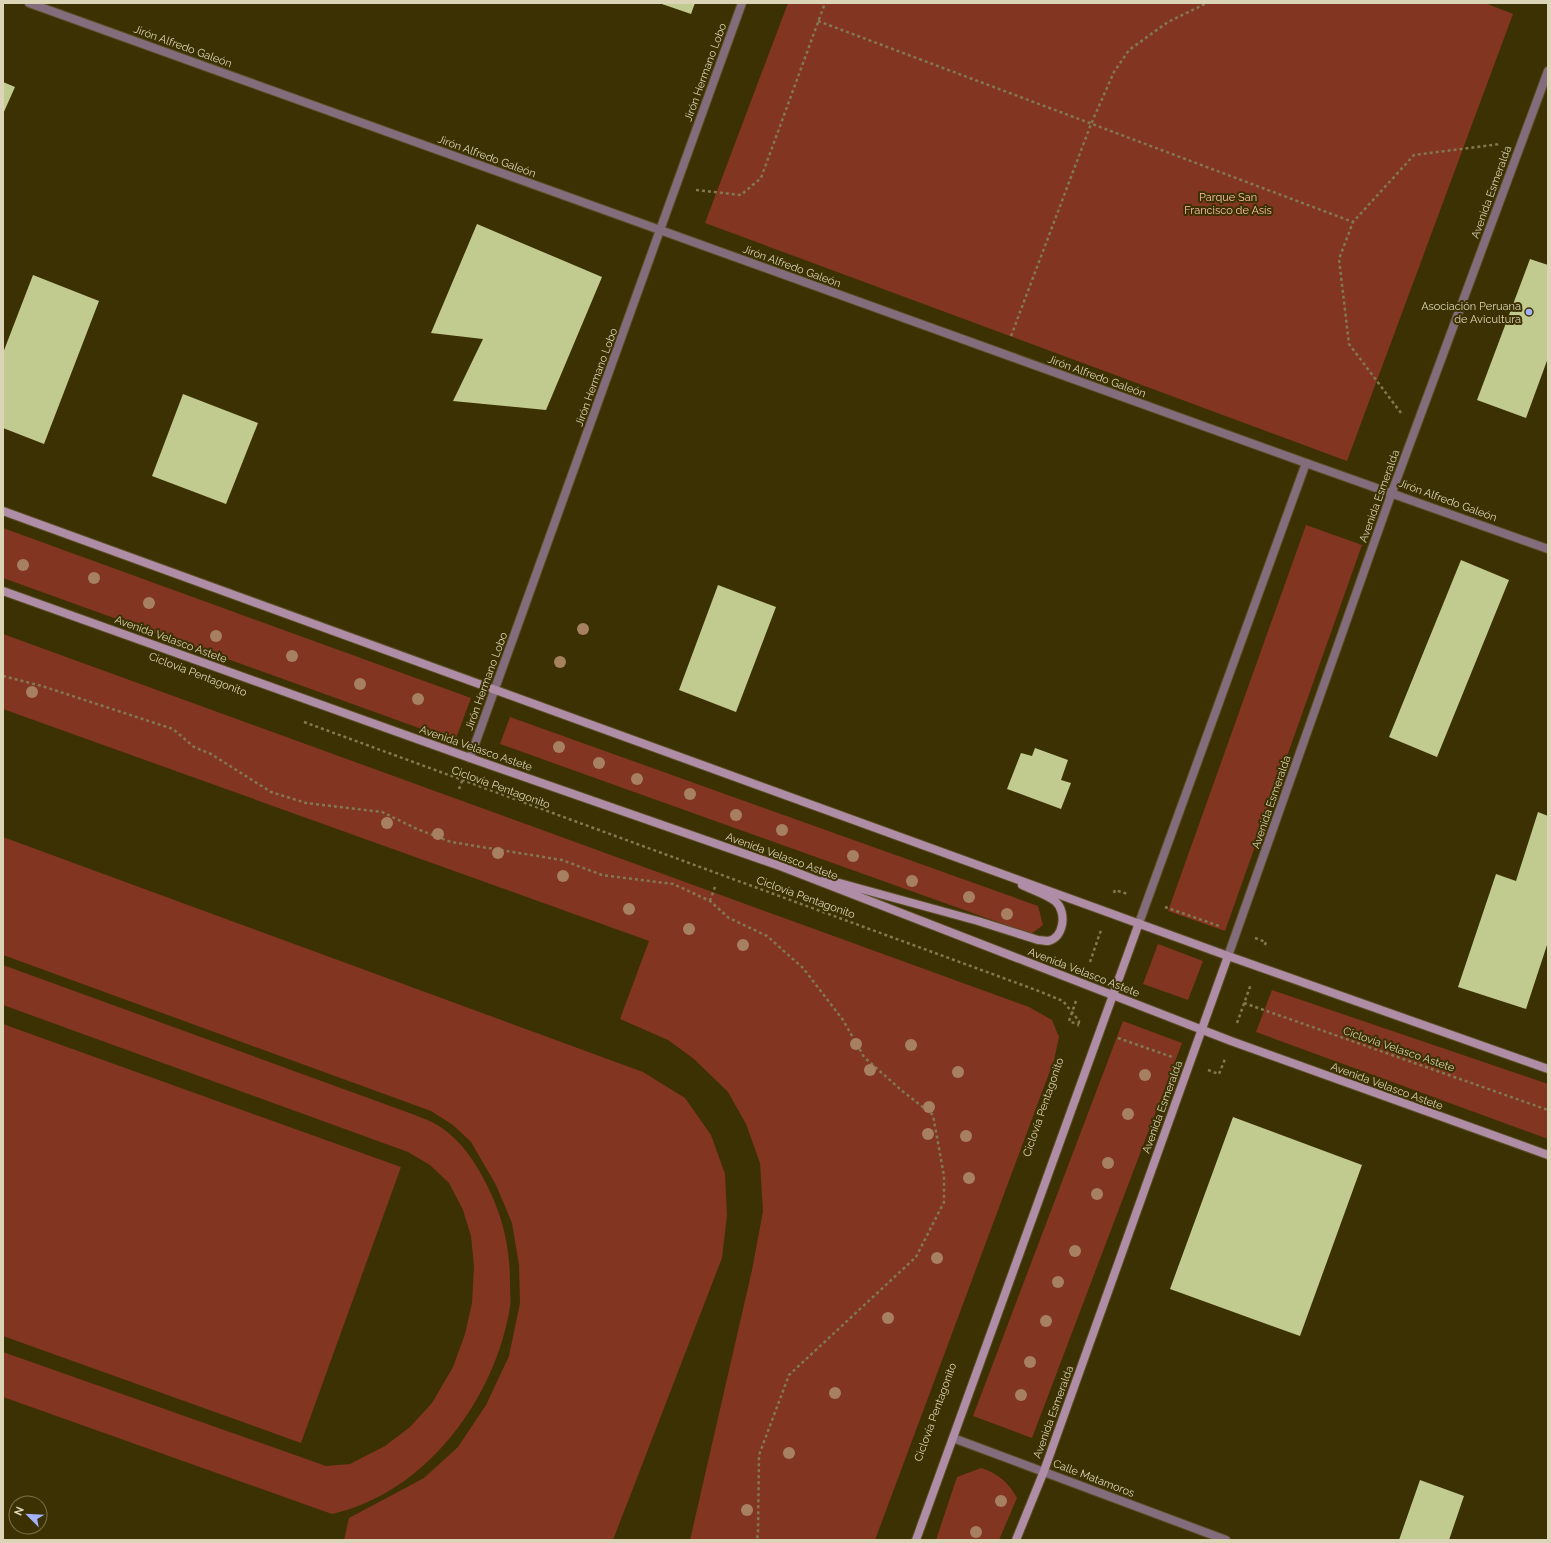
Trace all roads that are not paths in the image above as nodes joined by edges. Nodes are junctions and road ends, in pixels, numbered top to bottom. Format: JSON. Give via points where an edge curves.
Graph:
{"nodes":[{"id":1,"x":29,"y":3,"type":"edge"},
{"id":2,"x":742,"y":3,"type":"edge"},
{"id":3,"x":1548,"y":71,"type":"edge"},
{"id":4,"x":660,"y":230,"type":"junction"},
{"id":5,"x":1306,"y":463,"type":"junction"},
{"id":6,"x":1392,"y":492,"type":"junction"},
{"id":7,"x":3,"y":511,"type":"edge"},
{"id":8,"x":1548,"y":549,"type":"edge"},
{"id":9,"x":3,"y":591,"type":"edge"},
{"id":10,"x":494,"y":690,"type":"junction"},
{"id":11,"x":470,"y":758,"type":"junction"},
{"id":12,"x":780,"y":866,"type":"junction"},
{"id":13,"x":984,"y":866,"type":"junction"},
{"id":14,"x":1139,"y":923,"type":"junction"},
{"id":15,"x":1228,"y":956,"type":"junction"},
{"id":16,"x":1113,"y":995,"type":"junction"},
{"id":17,"x":1202,"y":1029,"type":"junction"},
{"id":18,"x":1548,"y":1069,"type":"edge"},
{"id":19,"x":1548,"y":1155,"type":"edge"},
{"id":20,"x":953,"y":1438,"type":"junction"},
{"id":21,"x":1044,"y":1471,"type":"junction"},
{"id":22,"x":916,"y":1540,"type":"edge"},
{"id":23,"x":1016,"y":1540,"type":"edge"},
{"id":24,"x":1226,"y":1540,"type":"edge"}],
"edges":[{"from":1,"to":4,"type":"street","name":"Jirón Alfredo Galeón"},
{"from":2,"to":4,"type":"street","name":"Jirón Hermano Lobo"},
{"from":3,"to":6,"type":"street","name":"Avenida Esmeralda"},
{"from":4,"to":5,"type":"street","name":"Jirón Alfredo Galeón"},
{"from":4,"to":10,"type":"street","name":"Jirón Hermano Lobo"},
{"from":5,"to":6,"type":"street","name":"Jirón Alfredo Galeón"},
{"from":5,"to":14,"type":"street"},
{"from":6,"to":8,"type":"street","name":"Jirón Alfredo Galeón"},
{"from":6,"to":15,"type":"street","name":"Avenida Esmeralda"},
{"from":7,"to":10,"type":"main road"},
{"from":9,"to":11,"type":"main road","name":"Avenida Velasco Astete"},
{"from":10,"to":11,"type":"street","name":"Jirón Hermano Lobo"},
{"from":10,"to":13,"type":"main road"},
{"from":11,"to":12,"type":"main road","name":"Avenida Velasco Astete"},
{"from":12,"to":13,"type":"main road","via":[[1038,940],[1048,941],[1057,936],[1062,927],[1062,916],[1056,902]]},
{"from":12,"to":16,"type":"main road","name":"Avenida Velasco Astete"},
{"from":13,"to":14,"type":"main road"},
{"from":14,"to":15,"type":"main road"},
{"from":14,"to":16,"type":"main road"},
{"from":15,"to":17,"type":"main road","name":"Avenida Esmeralda"},
{"from":15,"to":18,"type":"main road"},
{"from":16,"to":17,"type":"main road","name":"Avenida Velasco Astete"},
{"from":16,"to":20,"type":"main road"},
{"from":17,"to":19,"type":"main road","name":"Avenida Velasco Astete"},
{"from":17,"to":21,"type":"main road","name":"Avenida Esmeralda"},
{"from":20,"to":21,"type":"street","name":"Calle Matamoros"},
{"from":20,"to":22,"type":"main road"},
{"from":21,"to":23,"type":"main road","name":"Avenida Esmeralda"},
{"from":21,"to":24,"type":"street","name":"Calle Matamoros"}]}
